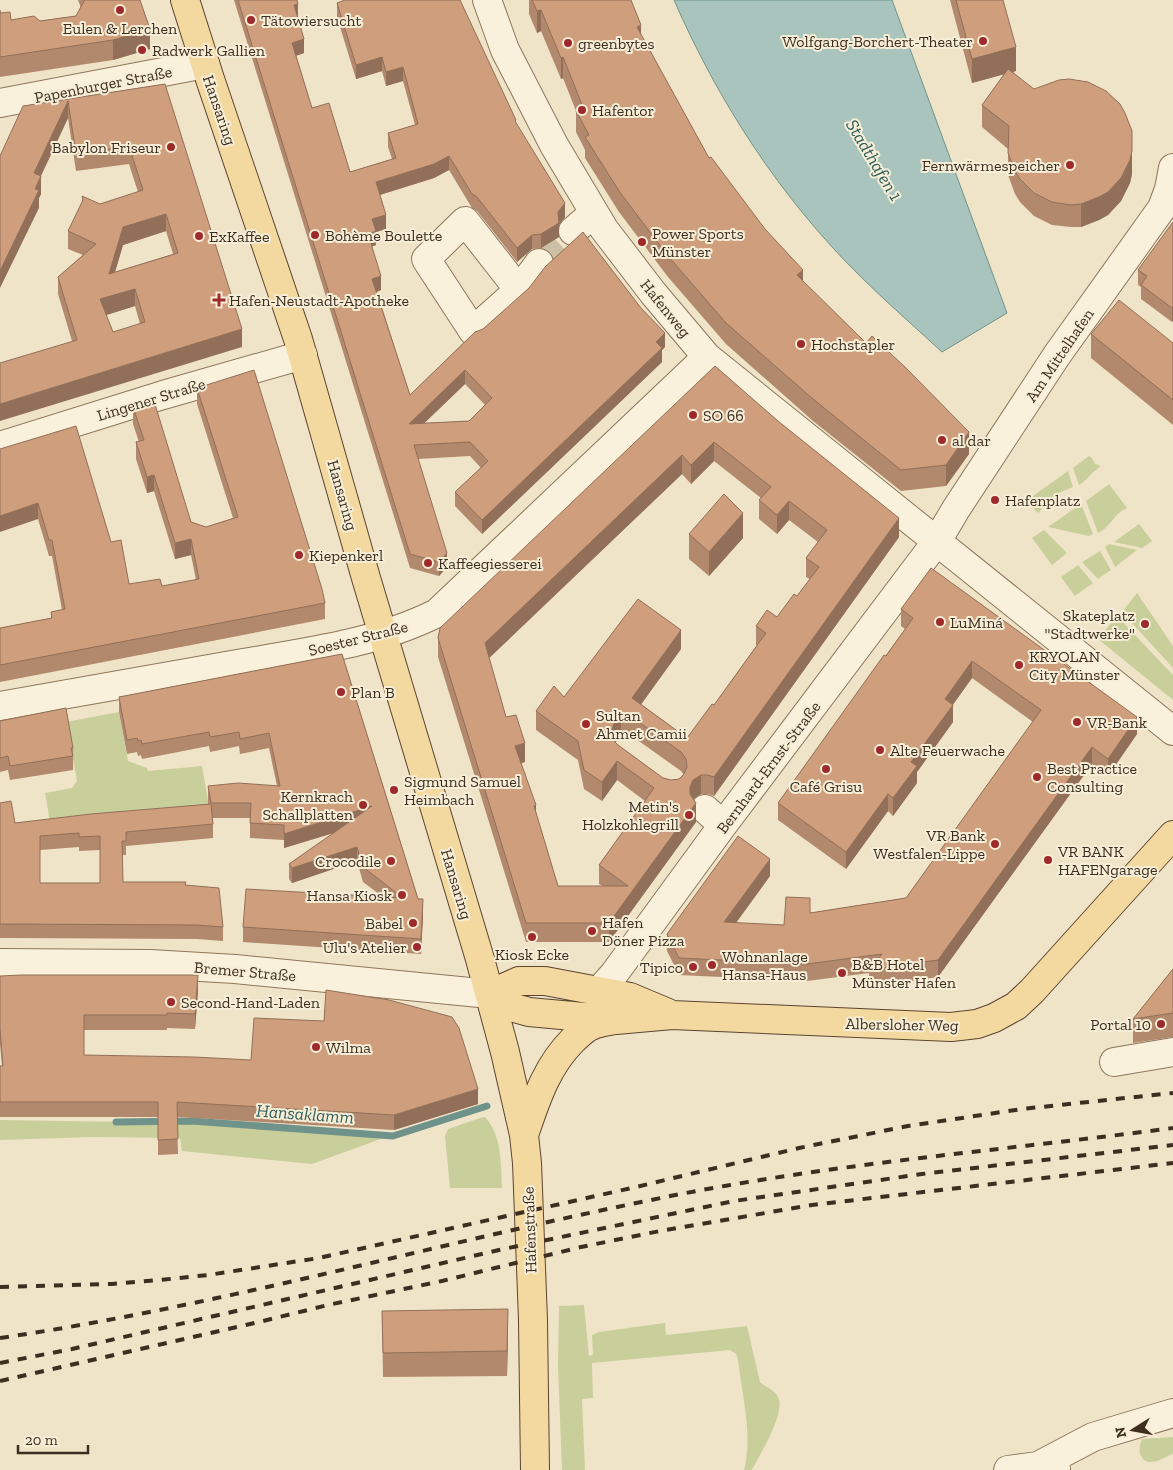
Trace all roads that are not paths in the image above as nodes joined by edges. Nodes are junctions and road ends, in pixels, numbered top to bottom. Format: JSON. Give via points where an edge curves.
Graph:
{"nodes":[{"id":1,"x":185,"y":0,"type":"edge"},
{"id":2,"x":487,"y":0,"type":"edge"},
{"id":3,"x":205,"y":64,"type":"junction"},
{"id":4,"x":3,"y":109,"type":"edge"},
{"id":5,"x":1173,"y":168,"type":"edge"},
{"id":6,"x":594,"y":213,"type":"junction"},
{"id":7,"x":573,"y":232,"type":"tunnel mouth"},
{"id":8,"x":540,"y":263,"type":"tunnel mouth"},
{"id":9,"x":519,"y":290,"type":"dead end"},
{"id":10,"x":303,"y":355,"type":"junction"},
{"id":11,"x":707,"y":357,"type":"junction"},
{"id":12,"x":0,"y":446,"type":"edge"},
{"id":13,"x":937,"y":541,"type":"junction"},
{"id":14,"x":383,"y":635,"type":"junction"},
{"id":15,"x":0,"y":706,"type":"edge"},
{"id":16,"x":1173,"y":731,"type":"edge"},
{"id":17,"x":1170,"y":845,"type":"edge"},
{"id":18,"x":0,"y":963,"type":"edge"},
{"id":19,"x":598,"y":992,"type":"junction"},
{"id":20,"x":490,"y":994,"type":"junction"},
{"id":21,"x":672,"y":1015,"type":"junction"},
{"id":22,"x":616,"y":1020,"type":"junction"},
{"id":23,"x":1173,"y":1052,"type":"edge"},
{"id":24,"x":1114,"y":1062,"type":"dead end"},
{"id":25,"x":524,"y":1135,"type":"junction"},
{"id":26,"x":1173,"y":1413,"type":"edge"},
{"id":27,"x":1050,"y":1468,"type":"edge"},
{"id":28,"x":535,"y":1470,"type":"edge"},
{"id":29,"x":1008,"y":1470,"type":"edge"}],
"edges":[{"from":1,"to":3,"type":"main road","name":"Hansaring"},
{"from":2,"to":6,"type":"street","name":"Hafenweg","via":[[505,50],[554,145]]},
{"from":3,"to":4,"type":"street","name":"Papenburger Straße"},
{"from":3,"to":10,"type":"main road","name":"Hansaring"},
{"from":5,"to":13,"type":"street","name":"Am Mittelhafen","via":[[1162,208],[1057,355]]},
{"from":6,"to":7,"type":"street"},
{"from":6,"to":11,"type":"street","name":"Hafenweg","via":[[653,293]]},
{"from":8,"to":9,"type":"street"},
{"from":10,"to":12,"type":"street","name":"Lingener Straße"},
{"from":10,"to":14,"type":"main road","name":"Hansaring"},
{"from":11,"to":13,"type":"street","name":"Hafenweg"},
{"from":11,"to":14,"type":"street","name":"Soester Straße","via":[[436,613]]},
{"from":13,"to":16,"type":"street"},
{"from":13,"to":19,"type":"street","name":"Bernhard-Ernst-Straße","via":[[714,817],[614,974]]},
{"from":14,"to":15,"type":"street","name":"Soester Straße","via":[[307,652]]},
{"from":14,"to":20,"type":"main road","name":"Hansaring"},
{"from":17,"to":21,"type":"main road","name":"Albersloher Weg","via":[[1016,1006],[978,1024],[899,1026]]},
{"from":18,"to":20,"type":"street","name":"Bremer Straße","via":[[150,964],[235,969]]},
{"from":19,"to":20,"type":"main road","name":"Albersloher Weg","via":[[533,980],[519,981]]},
{"from":19,"to":21,"type":"main road","name":"Albersloher Weg","via":[[630,997]]},
{"from":20,"to":22,"type":"main road","name":"Albersloher Weg","via":[[511,1007],[529,1012]]},
{"from":20,"to":25,"type":"main road","name":"Hafenstraße"},
{"from":21,"to":22,"type":"main road","name":"Albersloher Weg"},
{"from":22,"to":25,"type":"main road","via":[[583,1030],[566,1048],[541,1086]]},
{"from":23,"to":24,"type":"street"},
{"from":25,"to":28,"type":"main road","name":"Hafenstraße","via":[[532,1300]]},
{"from":26,"to":27,"type":"street","via":[[1093,1437]]},
{"from":27,"to":29,"type":"street"}]}
